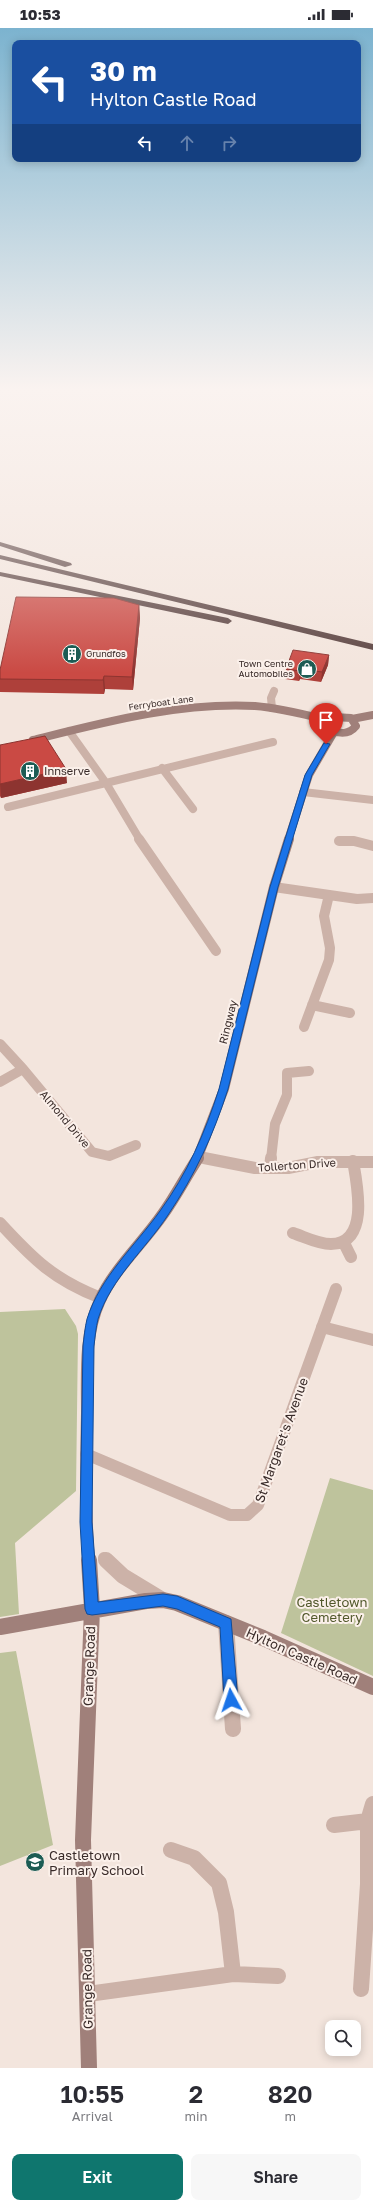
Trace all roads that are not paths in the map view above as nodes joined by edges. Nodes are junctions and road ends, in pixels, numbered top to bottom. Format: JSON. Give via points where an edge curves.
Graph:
{"nodes":[{"id":1,"x":0,"y":544,"type":"edge"},
{"id":2,"x":0,"y":556,"type":"edge"},
{"id":3,"x":0,"y":564,"type":"edge"},
{"id":4,"x":2,"y":575,"type":"edge"},
{"id":5,"x":238,"y":615,"type":"junction"},
{"id":6,"x":229,"y":621,"type":"junction"},
{"id":7,"x":373,"y":647,"type":"edge"},
{"id":8,"x":373,"y":654,"type":"edge"},
{"id":9,"x":274,"y":691,"type":"dead end"},
{"id":10,"x":272,"y":708,"type":"junction"},
{"id":11,"x":373,"y":715,"type":"edge"},
{"id":12,"x":352,"y":719,"type":"junction"},
{"id":13,"x":327,"y":720,"type":"junction"},
{"id":14,"x":69,"y":731,"type":"junction"},
{"id":15,"x":334,"y":732,"type":"junction"},
{"id":16,"x":273,"y":742,"type":"dead end"},
{"id":17,"x":22,"y":743,"type":"edge"},
{"id":18,"x":162,"y":768,"type":"junction"},
{"id":19,"x":106,"y":783,"type":"junction"},
{"id":20,"x":303,"y":792,"type":"junction"},
{"id":21,"x":373,"y":800,"type":"edge"},
{"id":22,"x":8,"y":807,"type":"dead end"},
{"id":23,"x":193,"y":809,"type":"dead end"},
{"id":24,"x":339,"y":841,"type":"dead end"},
{"id":25,"x":373,"y":846,"type":"edge"},
{"id":26,"x":274,"y":887,"type":"junction"},
{"id":27,"x":329,"y":895,"type":"junction"},
{"id":28,"x":373,"y":898,"type":"edge"},
{"id":29,"x":216,"y":951,"type":"dead end"},
{"id":30,"x":312,"y":1005,"type":"junction"},
{"id":31,"x":350,"y":1014,"type":"dead end"},
{"id":32,"x":304,"y":1027,"type":"dead end"},
{"id":33,"x":0,"y":1044,"type":"edge"},
{"id":34,"x":23,"y":1069,"type":"junction"},
{"id":35,"x":309,"y":1071,"type":"dead end"},
{"id":36,"x":0,"y":1082,"type":"edge"},
{"id":37,"x":136,"y":1145,"type":"dead end"},
{"id":38,"x":199,"y":1156,"type":"junction"},
{"id":39,"x":353,"y":1161,"type":"junction"},
{"id":40,"x":373,"y":1162,"type":"edge"},
{"id":41,"x":270,"y":1168,"type":"junction"},
{"id":42,"x":0,"y":1223,"type":"edge"},
{"id":43,"x":293,"y":1233,"type":"dead end"},
{"id":44,"x":344,"y":1243,"type":"junction"},
{"id":45,"x":351,"y":1257,"type":"dead end"},
{"id":46,"x":336,"y":1289,"type":"dead end"},
{"id":47,"x":101,"y":1298,"type":"junction"},
{"id":48,"x":322,"y":1327,"type":"junction"},
{"id":49,"x":373,"y":1340,"type":"edge"},
{"id":50,"x":86,"y":1454,"type":"junction"},
{"id":51,"x":104,"y":1558,"type":"dead end"},
{"id":52,"x":163,"y":1600,"type":"junction"},
{"id":53,"x":92,"y":1609,"type":"junction"},
{"id":54,"x":226,"y":1623,"type":"junction"},
{"id":55,"x":0,"y":1627,"type":"edge"},
{"id":56,"x":373,"y":1688,"type":"edge"},
{"id":57,"x":234,"y":1730,"type":"dead end"},
{"id":58,"x":373,"y":1804,"type":"edge"},
{"id":59,"x":368,"y":1821,"type":"junction"},
{"id":60,"x":334,"y":1824,"type":"dead end"},
{"id":61,"x":171,"y":1850,"type":"dead end"},
{"id":62,"x":233,"y":1974,"type":"junction"},
{"id":63,"x":278,"y":1976,"type":"dead end"},
{"id":64,"x":361,"y":1989,"type":"dead end"},
{"id":65,"x":88,"y":1994,"type":"junction"},
{"id":66,"x":89,"y":2068,"type":"edge"}],
"edges":[{"from":1,"to":5,"type":"highway"},
{"from":2,"to":5,"type":"highway"},
{"from":3,"to":6,"type":"highway"},
{"from":4,"to":6,"type":"highway"},
{"from":5,"to":7,"type":"highway"},
{"from":6,"to":8,"type":"highway"},
{"from":9,"to":10,"type":"street","via":[[271,698]]},
{"from":10,"to":13,"type":"street","name":"Ferryboat Lane","via":[[302,711]]},
{"from":10,"to":14,"type":"street","name":"Ferryboat Lane","via":[[220,706],[169,710]]},
{"from":11,"to":12,"type":"street"},
{"from":12,"to":13,"type":"street","via":[[340,716]]},
{"from":12,"to":15,"type":"street","via":[[356,724],[354,730],[345,733]]},
{"from":13,"to":15,"type":"street","via":[[327,728]]},
{"from":14,"to":17,"type":"street","name":"Ferryboat Lane"},
{"from":14,"to":19,"type":"street"},
{"from":15,"to":20,"type":"street","name":"Ringway","via":[[309,775]]},
{"from":16,"to":18,"type":"street"},
{"from":18,"to":19,"type":"street"},
{"from":18,"to":23,"type":"street"},
{"from":19,"to":22,"type":"street"},
{"from":19,"to":29,"type":"street","via":[[136,833]]},
{"from":20,"to":21,"type":"street"},
{"from":20,"to":26,"type":"street","name":"Ringway"},
{"from":24,"to":25,"type":"street","via":[[354,836]]},
{"from":26,"to":27,"type":"street"},
{"from":26,"to":38,"type":"street","name":"Ringway","via":[[224,1089]]},
{"from":27,"to":28,"type":"street","via":[[358,899]]},
{"from":27,"to":30,"type":"street","via":[[324,916],[330,948],[329,960]]},
{"from":30,"to":31,"type":"street"},
{"from":30,"to":32,"type":"street"},
{"from":33,"to":34,"type":"street","name":"Almond Drive"},
{"from":34,"to":36,"type":"street"},
{"from":34,"to":37,"type":"street","name":"Almond Drive","via":[[92,1152],[106,1156],[116,1155]]},
{"from":35,"to":41,"type":"street","via":[[287,1073],[286,1095],[275,1124]]},
{"from":38,"to":41,"type":"street","name":"Tollerton Drive","via":[[228,1164]]},
{"from":38,"to":47,"type":"street","name":"Ringway","via":[[163,1214]]},
{"from":39,"to":40,"type":"street","name":"Tollerton Drive"},
{"from":39,"to":41,"type":"street","name":"Tollerton Drive"},
{"from":39,"to":44,"type":"street","via":[[359,1203],[358,1220],[352,1234]]},
{"from":42,"to":47,"type":"street","via":[[43,1269],[64,1283]]},
{"from":43,"to":44,"type":"street","via":[[324,1244]]},
{"from":44,"to":45,"type":"street"},
{"from":46,"to":48,"type":"street","name":"St Margaret's Avenue"},
{"from":47,"to":50,"type":"street","name":"Grange Road","via":[[92,1320],[88,1346]]},
{"from":48,"to":49,"type":"street"},
{"from":48,"to":50,"type":"street","name":"St Margaret's Avenue","via":[[258,1505],[247,1515],[230,1515]]},
{"from":50,"to":53,"type":"street","name":"Grange Road","via":[[86,1522]]},
{"from":51,"to":52,"type":"street","name":"Hylton Castle Road","via":[[126,1580]]},
{"from":52,"to":53,"type":"street","name":"Hylton Castle Road"},
{"from":52,"to":54,"type":"street","name":"Hylton Castle Road"},
{"from":53,"to":55,"type":"street","name":"Hylton Castle Road"},
{"from":53,"to":65,"type":"street","name":"Grange Road","via":[[83,1840]]},
{"from":54,"to":56,"type":"street","name":"Hylton Castle Road"},
{"from":54,"to":57,"type":"street"},
{"from":58,"to":59,"type":"street"},
{"from":59,"to":60,"type":"street"},
{"from":59,"to":64,"type":"street","via":[[368,1884]]},
{"from":61,"to":62,"type":"street","via":[[194,1858],[219,1883],[226,1912]]},
{"from":62,"to":63,"type":"street"},
{"from":62,"to":65,"type":"street"},
{"from":65,"to":66,"type":"street","name":"Grange Road"}]}
